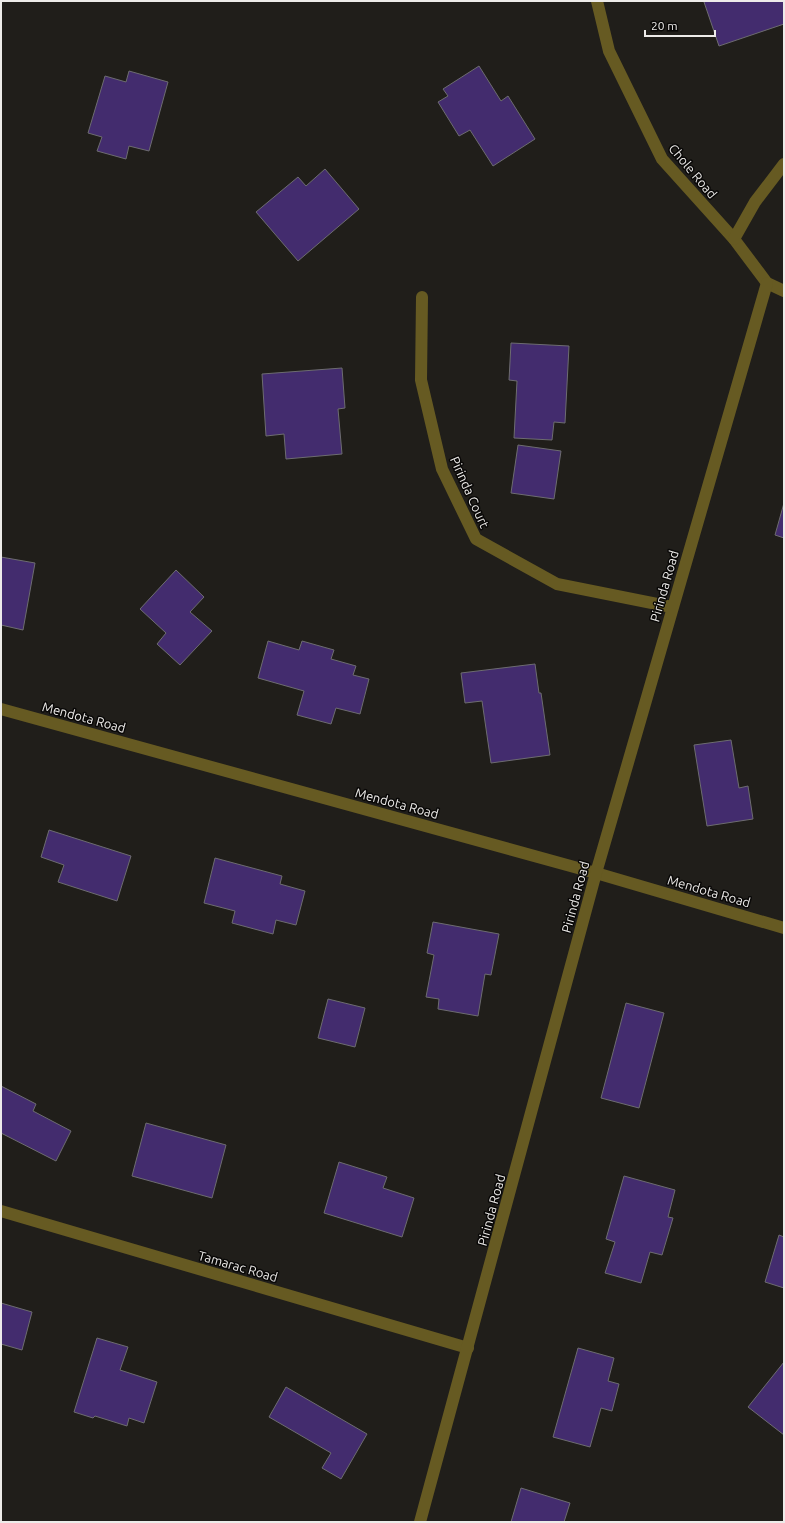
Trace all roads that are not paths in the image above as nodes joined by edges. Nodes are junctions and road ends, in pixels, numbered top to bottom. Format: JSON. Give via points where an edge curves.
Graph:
{"nodes":[{"id":1,"x":597,"y":1,"type":"edge"},
{"id":2,"x":784,"y":164,"type":"edge"},
{"id":3,"x":734,"y":239,"type":"junction"},
{"id":4,"x":767,"y":283,"type":"junction"},
{"id":5,"x":784,"y":291,"type":"edge"},
{"id":6,"x":422,"y":297,"type":"dead end"},
{"id":7,"x":672,"y":607,"type":"junction"},
{"id":8,"x":1,"y":709,"type":"edge"},
{"id":9,"x":596,"y":873,"type":"junction"},
{"id":10,"x":784,"y":928,"type":"edge"},
{"id":11,"x":1,"y":1211,"type":"edge"},
{"id":12,"x":468,"y":1348,"type":"junction"},
{"id":13,"x":420,"y":1522,"type":"edge"}],
"edges":[{"from":1,"to":3,"type":"street","name":"Chole Road","via":[[609,51],[662,159]]},
{"from":2,"to":3,"type":"street","via":[[755,202]]},
{"from":3,"to":4,"type":"street","name":"Chole Road"},
{"from":4,"to":5,"type":"street","name":"Chole Road"},
{"from":4,"to":7,"type":"street","name":"Pirinda Road"},
{"from":6,"to":7,"type":"street","name":"Pirinda Court","via":[[421,380],[442,469],[476,539],[557,584]]},
{"from":7,"to":9,"type":"street","name":"Pirinda Road"},
{"from":8,"to":9,"type":"street","name":"Mendota Road"},
{"from":9,"to":10,"type":"street","name":"Mendota Road"},
{"from":9,"to":12,"type":"street","name":"Pirinda Road"},
{"from":11,"to":12,"type":"street","name":"Tamarac Road"},
{"from":12,"to":13,"type":"street","name":"Pirinda Road"}]}
